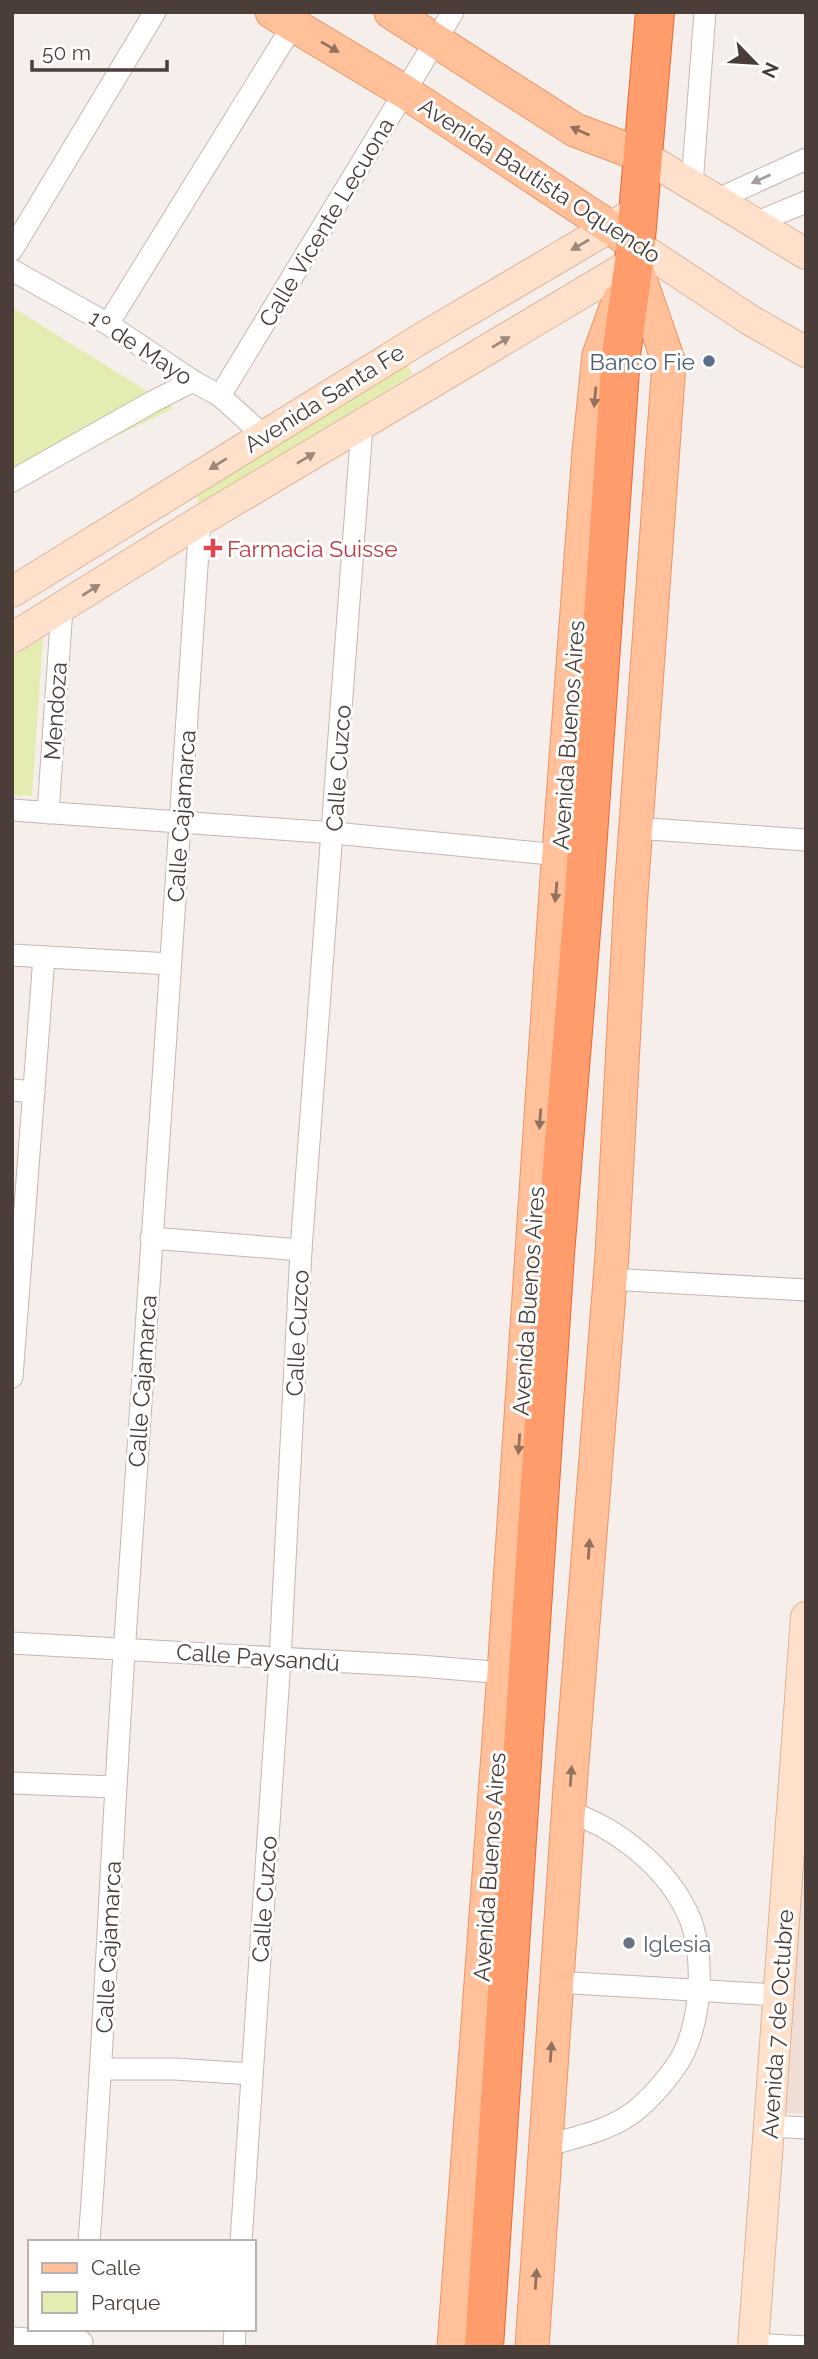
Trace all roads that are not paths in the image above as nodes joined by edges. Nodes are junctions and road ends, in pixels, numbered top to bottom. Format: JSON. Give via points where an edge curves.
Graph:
{"nodes":[{"id":1,"x":155,"y":12,"type":"edge"},
{"id":2,"x":391,"y":12,"type":"edge"},
{"id":3,"x":453,"y":12,"type":"edge"},
{"id":4,"x":655,"y":12,"type":"edge"},
{"id":5,"x":705,"y":12,"type":"edge"},
{"id":6,"x":282,"y":19,"type":"edge"},
{"id":7,"x":436,"y":41,"type":"junction"},
{"id":8,"x":405,"y":92,"type":"junction"},
{"id":9,"x":644,"y":156,"type":"junction"},
{"id":10,"x":806,"y":159,"type":"edge"},
{"id":11,"x":704,"y":192,"type":"junction"},
{"id":12,"x":806,"y":202,"type":"edge"},
{"id":13,"x":755,"y":223,"type":"junction"},
{"id":14,"x":630,"y":236,"type":"junction"},
{"id":15,"x":12,"y":250,"type":"edge"},
{"id":16,"x":806,"y":254,"type":"edge"},
{"id":17,"x":12,"y":270,"type":"edge"},
{"id":18,"x":108,"y":324,"type":"junction"},
{"id":19,"x":806,"y":352,"type":"edge"},
{"id":20,"x":193,"y":381,"type":"junction"},
{"id":21,"x":220,"y":396,"type":"junction"},
{"id":22,"x":362,"y":426,"type":"junction"},
{"id":23,"x":259,"y":438,"type":"junction"},
{"id":24,"x":12,"y":481,"type":"edge"},
{"id":25,"x":200,"y":521,"type":"junction"},
{"id":26,"x":12,"y":592,"type":"edge"},
{"id":27,"x":62,"y":608,"type":"junction"},
{"id":28,"x":12,"y":638,"type":"edge"},
{"id":29,"x":12,"y":810,"type":"edge"},
{"id":30,"x":48,"y":813,"type":"junction"},
{"id":31,"x":181,"y":822,"type":"junction"},
{"id":32,"x":635,"y":828,"type":"junction"},
{"id":33,"x":334,"y":833,"type":"junction"},
{"id":34,"x":806,"y":840,"type":"edge"},
{"id":35,"x":560,"y":855,"type":"junction"},
{"id":36,"x":12,"y":955,"type":"edge"},
{"id":37,"x":44,"y":957,"type":"junction"},
{"id":38,"x":170,"y":964,"type":"junction"},
{"id":39,"x":23,"y":1091,"type":"edge"},
{"id":40,"x":151,"y":1238,"type":"junction"},
{"id":41,"x":301,"y":1250,"type":"junction"},
{"id":42,"x":610,"y":1279,"type":"junction"},
{"id":43,"x":806,"y":1290,"type":"edge"},
{"id":44,"x":12,"y":1377,"type":"edge"},
{"id":45,"x":806,"y":1617,"type":"edge"},
{"id":46,"x":12,"y":1643,"type":"edge"},
{"id":47,"x":124,"y":1648,"type":"junction"},
{"id":48,"x":281,"y":1659,"type":"junction"},
{"id":49,"x":504,"y":1673,"type":"junction"},
{"id":50,"x":12,"y":1783,"type":"edge"},
{"id":51,"x":115,"y":1787,"type":"junction"},
{"id":52,"x":569,"y":1812,"type":"junction"},
{"id":53,"x":798,"y":1862,"type":"edge"},
{"id":54,"x":556,"y":1982,"type":"junction"},
{"id":55,"x":700,"y":1990,"type":"junction"},
{"id":56,"x":777,"y":1995,"type":"junction"},
{"id":57,"x":102,"y":2069,"type":"junction"},
{"id":58,"x":252,"y":2074,"type":"junction"},
{"id":59,"x":769,"y":2126,"type":"junction"},
{"id":60,"x":806,"y":2128,"type":"edge"},
{"id":61,"x":544,"y":2146,"type":"junction"},
{"id":62,"x":89,"y":2240,"type":"edge"},
{"id":63,"x":241,"y":2240,"type":"edge"},
{"id":64,"x":12,"y":2338,"type":"edge"},
{"id":65,"x":82,"y":2339,"type":"edge"},
{"id":66,"x":753,"y":2345,"type":"edge"},
{"id":67,"x":454,"y":2347,"type":"edge"},
{"id":68,"x":484,"y":2347,"type":"edge"},
{"id":69,"x":504,"y":2347,"type":"edge"},
{"id":70,"x":532,"y":2347,"type":"edge"},
{"id":71,"x":806,"y":2347,"type":"edge"}],
"edges":[{"from":1,"to":15,"type":"street"},
{"from":2,"to":7,"type":"main road"},
{"from":3,"to":7,"type":"street","name":"Calle Vicente Lecuona"},
{"from":4,"to":9,"type":"highway","name":"Avenida Buenos Aires"},
{"from":5,"to":11,"type":"street"},
{"from":6,"to":8,"type":"main road","name":"Avenida Bautista Oquendo","one_way":true},
{"from":6,"to":18,"type":"street"},
{"from":7,"to":8,"type":"street","name":"Calle Vicente Lecuona"},
{"from":9,"to":7,"type":"main road","one_way":true,"via":[[575,130]]},
{"from":8,"to":14,"type":"main road","name":"Avenida Bautista Oquendo"},
{"from":8,"to":21,"type":"street","name":"Calle Vicente Lecuona"},
{"from":9,"to":11,"type":"main road"},
{"from":9,"to":14,"type":"highway","name":"Avenida Buenos Aires"},
{"from":10,"to":11,"type":"street","one_way":true},
{"from":11,"to":13,"type":"main road"},
{"from":12,"to":13,"type":"street"},
{"from":13,"to":16,"type":"main road"},
{"from":14,"to":19,"type":"main road","name":"Avenida Bautista Oquendo","via":[[750,320]]},
{"from":22,"to":14,"type":"main road","name":"Avenida Santa Fe","one_way":true},
{"from":14,"to":23,"type":"main road","name":"Avenida Santa Fe","one_way":true,"via":[[422,338]]},
{"from":14,"to":32,"type":"main road","name":"Avenida Buenos Aires","via":[[669,363]]},
{"from":14,"to":35,"type":"main road","name":"Avenida Buenos Aires","one_way":true,"via":[[598,355]]},
{"from":14,"to":68,"type":"highway","name":"Avenida Buenos Aires","via":[[555,1254]]},
{"from":14,"to":69,"type":"highway","name":"Avenida Buenos Aires","via":[[640,352],[635,451]]},
{"from":17,"to":18,"type":"street","name":"1º de Mayo"},
{"from":18,"to":20,"type":"street","name":"1º de Mayo"},
{"from":20,"to":21,"type":"street","name":"1º de Mayo"},
{"from":20,"to":24,"type":"street"},
{"from":21,"to":23,"type":"street","name":"1º de Mayo","via":[[252,425]]},
{"from":25,"to":22,"type":"main road","name":"Avenida Santa Fe","one_way":true},
{"from":22,"to":33,"type":"street","name":"Calle Cuzco"},
{"from":23,"to":26,"type":"main road","name":"Avenida Santa Fe","one_way":true},
{"from":27,"to":25,"type":"main road","name":"Avenida Santa Fe","one_way":true},
{"from":25,"to":31,"type":"street","name":"Calle Cajamarca"},
{"from":27,"to":28,"type":"main road","name":"Avenida Santa Fe"},
{"from":27,"to":30,"type":"street","name":"Mendoza"},
{"from":29,"to":30,"type":"street"},
{"from":30,"to":31,"type":"street"},
{"from":31,"to":33,"type":"street"},
{"from":31,"to":38,"type":"street","name":"Calle Cajamarca"},
{"from":32,"to":34,"type":"street"},
{"from":32,"to":42,"type":"main road","name":"Avenida Buenos Aires"},
{"from":33,"to":35,"type":"street"},
{"from":33,"to":41,"type":"street","name":"Calle Cuzco"},
{"from":35,"to":49,"type":"main road","name":"Avenida Buenos Aires","one_way":true},
{"from":36,"to":37,"type":"street"},
{"from":37,"to":38,"type":"street"},
{"from":37,"to":39,"type":"street"},
{"from":38,"to":40,"type":"street","name":"Calle Cajamarca"},
{"from":39,"to":44,"type":"street"},
{"from":40,"to":41,"type":"street"},
{"from":40,"to":47,"type":"street","name":"Calle Cajamarca"},
{"from":41,"to":48,"type":"street","name":"Calle Cuzco"},
{"from":42,"to":43,"type":"street"},
{"from":52,"to":42,"type":"main road","name":"Avenida Buenos Aires","one_way":true},
{"from":45,"to":53,"type":"main road","name":"Avenida 7 de Octubre"},
{"from":46,"to":47,"type":"street","name":"Calle Paysandú"},
{"from":47,"to":48,"type":"street","name":"Calle Paysandú"},
{"from":47,"to":51,"type":"street","name":"Calle Cajamarca"},
{"from":48,"to":49,"type":"street","name":"Calle Paysandú"},
{"from":48,"to":58,"type":"street","name":"Calle Cuzco"},
{"from":49,"to":67,"type":"main road","name":"Avenida Buenos Aires"},
{"from":50,"to":51,"type":"street"},
{"from":51,"to":57,"type":"street","name":"Calle Cajamarca"},
{"from":52,"to":54,"type":"main road","name":"Avenida Buenos Aires"},
{"from":52,"to":55,"type":"street","via":[[614,1832],[667,1880],[688,1913],[698,1951]]},
{"from":53,"to":56,"type":"main road","name":"Avenida 7 de Octubre"},
{"from":54,"to":55,"type":"street"},
{"from":61,"to":54,"type":"main road","name":"Avenida Buenos Aires","one_way":true},
{"from":55,"to":56,"type":"street"},
{"from":55,"to":61,"type":"street","via":[[694,2025],[678,2065],[640,2107],[603,2130]]},
{"from":56,"to":59,"type":"main road","name":"Avenida 7 de Octubre"},
{"from":57,"to":58,"type":"street"},
{"from":57,"to":62,"type":"street","name":"Calle Cajamarca"},
{"from":58,"to":63,"type":"street","name":"Calle Cuzco"},
{"from":59,"to":60,"type":"street"},
{"from":59,"to":66,"type":"main road","name":"Avenida 7 de Octubre"},
{"from":70,"to":61,"type":"main road","name":"Avenida Buenos Aires","one_way":true},
{"from":64,"to":65,"type":"street"},
{"from":66,"to":71,"type":"street"}]}
